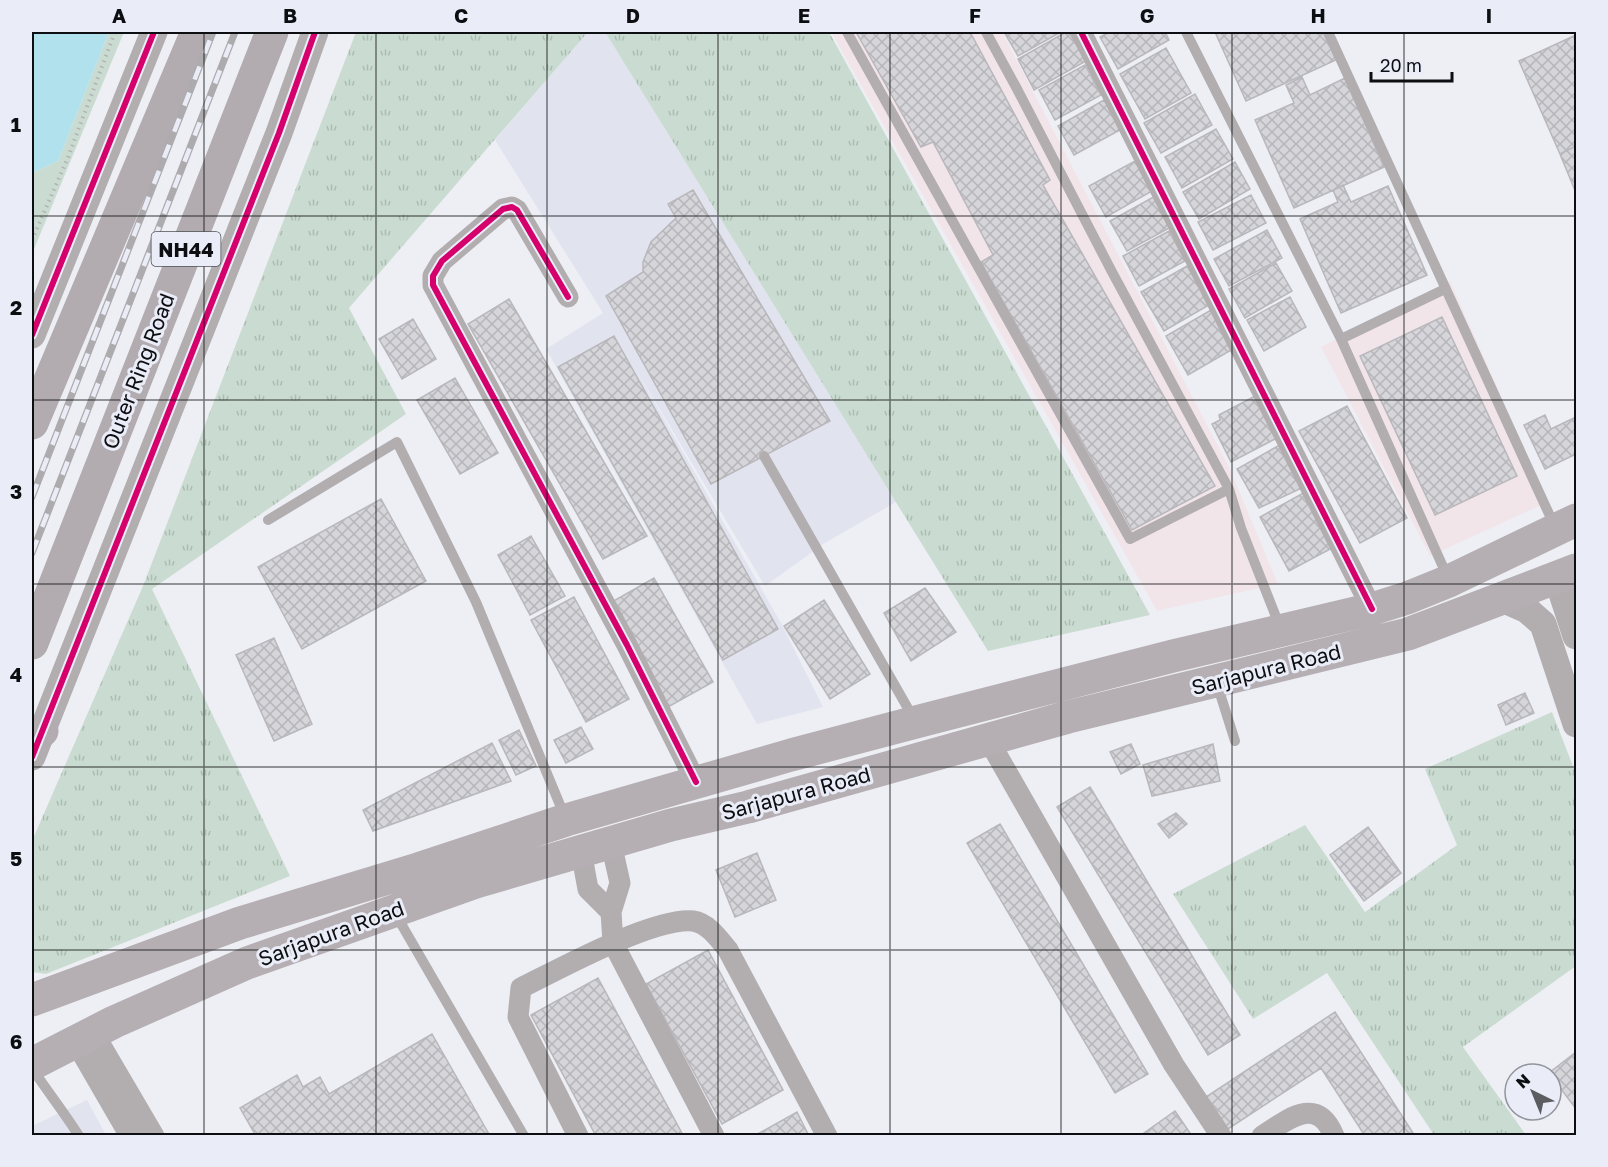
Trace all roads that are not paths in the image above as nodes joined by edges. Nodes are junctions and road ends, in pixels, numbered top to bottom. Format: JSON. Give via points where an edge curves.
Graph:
{"nodes":[{"id":1,"x":154,"y":32,"type":"edge"},
{"id":2,"x":198,"y":32,"type":"edge"},
{"id":3,"x":272,"y":32,"type":"edge"},
{"id":4,"x":315,"y":32,"type":"edge"},
{"id":5,"x":847,"y":32,"type":"edge"},
{"id":6,"x":986,"y":32,"type":"edge"},
{"id":7,"x":1081,"y":32,"type":"edge"},
{"id":8,"x":1186,"y":32,"type":"edge"},
{"id":9,"x":1328,"y":32,"type":"edge"},
{"id":10,"x":1445,"y":289,"type":"junction"},
{"id":11,"x":568,"y":297,"type":"dead end"},
{"id":12,"x":32,"y":334,"type":"edge"},
{"id":13,"x":1341,"y":339,"type":"junction"},
{"id":14,"x":32,"y":423,"type":"edge"},
{"id":15,"x":764,"y":456,"type":"dead end"},
{"id":16,"x":1229,"y":489,"type":"junction"},
{"id":17,"x":268,"y":520,"type":"dead end"},
{"id":18,"x":1566,"y":525,"type":"edge"},
{"id":19,"x":1567,"y":574,"type":"edge"},
{"id":20,"x":1449,"y":581,"type":"junction"},
{"id":21,"x":1502,"y":599,"type":"junction"},
{"id":22,"x":1372,"y":609,"type":"junction"},
{"id":23,"x":1574,"y":620,"type":"edge"},
{"id":24,"x":1282,"y":630,"type":"junction"},
{"id":25,"x":32,"y":643,"type":"edge"},
{"id":26,"x":1216,"y":681,"type":"junction"},
{"id":27,"x":916,"y":722,"type":"junction"},
{"id":28,"x":1576,"y":724,"type":"edge"},
{"id":29,"x":989,"y":741,"type":"junction"},
{"id":30,"x":1235,"y":741,"type":"dead end"},
{"id":31,"x":35,"y":742,"type":"edge"},
{"id":32,"x":696,"y":782,"type":"junction"},
{"id":33,"x":566,"y":820,"type":"junction"},
{"id":34,"x":596,"y":847,"type":"junction"},
{"id":35,"x":393,"y":910,"type":"junction"},
{"id":36,"x":611,"y":912,"type":"junction"},
{"id":37,"x":613,"y":944,"type":"junction"},
{"id":38,"x":32,"y":1000,"type":"edge"},
{"id":39,"x":84,"y":1037,"type":"junction"},
{"id":40,"x":32,"y":1066,"type":"edge"},
{"id":41,"x":78,"y":1136,"type":"edge"},
{"id":42,"x":129,"y":1136,"type":"edge"},
{"id":43,"x":154,"y":1136,"type":"edge"},
{"id":44,"x":524,"y":1136,"type":"edge"},
{"id":45,"x":578,"y":1136,"type":"edge"},
{"id":46,"x":714,"y":1136,"type":"edge"},
{"id":47,"x":827,"y":1136,"type":"edge"},
{"id":48,"x":1221,"y":1136,"type":"edge"},
{"id":49,"x":1263,"y":1136,"type":"edge"},
{"id":50,"x":1334,"y":1136,"type":"edge"}],
"edges":[{"from":1,"to":12,"type":"street"},
{"from":2,"to":14,"type":"highway"},
{"from":3,"to":25,"type":"highway","name":"Outer Ring Road","number":"NH44"},
{"from":4,"to":31,"type":"street","via":[[279,133]]},
{"from":5,"to":16,"type":"lane","via":[[1130,539]]},
{"from":6,"to":16,"type":"lane"},
{"from":7,"to":22,"type":"street"},
{"from":8,"to":13,"type":"lane"},
{"from":9,"to":10,"type":"lane"},
{"from":10,"to":13,"type":"lane"},
{"from":10,"to":18,"type":"lane"},
{"from":11,"to":32,"type":"street","via":[[512,207],[502,208],[442,261],[432,276],[433,285],[627,645]]},
{"from":13,"to":20,"type":"lane"},
{"from":15,"to":27,"type":"lane"},
{"from":16,"to":24,"type":"lane"},
{"from":17,"to":33,"type":"lane","via":[[397,442],[476,602]]},
{"from":18,"to":20,"type":"main road","name":"Sarjapura Road"},
{"from":19,"to":21,"type":"main road","name":"Sarjapura Road"},
{"from":19,"to":23,"type":"street"},
{"from":20,"to":22,"type":"main road","name":"Sarjapura Road"},
{"from":21,"to":26,"type":"main road","name":"Sarjapura Road","via":[[1408,634]]},
{"from":21,"to":28,"type":"street","via":[[1527,610],[1543,624]]},
{"from":22,"to":24,"type":"main road","name":"Sarjapura Road"},
{"from":24,"to":27,"type":"main road","name":"Sarjapura Road"},
{"from":26,"to":29,"type":"main road","name":"Sarjapura Road","via":[[1068,717]]},
{"from":26,"to":30,"type":"lane"},
{"from":27,"to":32,"type":"main road","name":"Sarjapura Road"},
{"from":29,"to":34,"type":"main road","name":"Sarjapura Road"},
{"from":29,"to":48,"type":"street","via":[[1174,1065]]},
{"from":32,"to":33,"type":"main road","name":"Sarjapura Road"},
{"from":33,"to":38,"type":"main road","name":"Sarjapura Road","via":[[240,923]]},
{"from":34,"to":35,"type":"main road","name":"Sarjapura Road"},
{"from":34,"to":36,"type":"street","via":[[620,883]]},
{"from":34,"to":36,"type":"street","via":[[588,889]]},
{"from":35,"to":39,"type":"main road","name":"Sarjapura Road","via":[[247,963]]},
{"from":35,"to":44,"type":"lane"},
{"from":36,"to":37,"type":"street"},
{"from":37,"to":45,"type":"street","via":[[521,988],[518,1017]]},
{"from":37,"to":46,"type":"street"},
{"from":37,"to":47,"type":"street","via":[[671,922],[696,921],[714,933],[728,951]]},
{"from":39,"to":40,"type":"main road","name":"Sarjapura Road"},
{"from":39,"to":42,"type":"street"},
{"from":39,"to":43,"type":"street"},
{"from":40,"to":41,"type":"lane"},
{"from":49,"to":50,"type":"street","via":[[1301,1112],[1320,1116]]}]}
